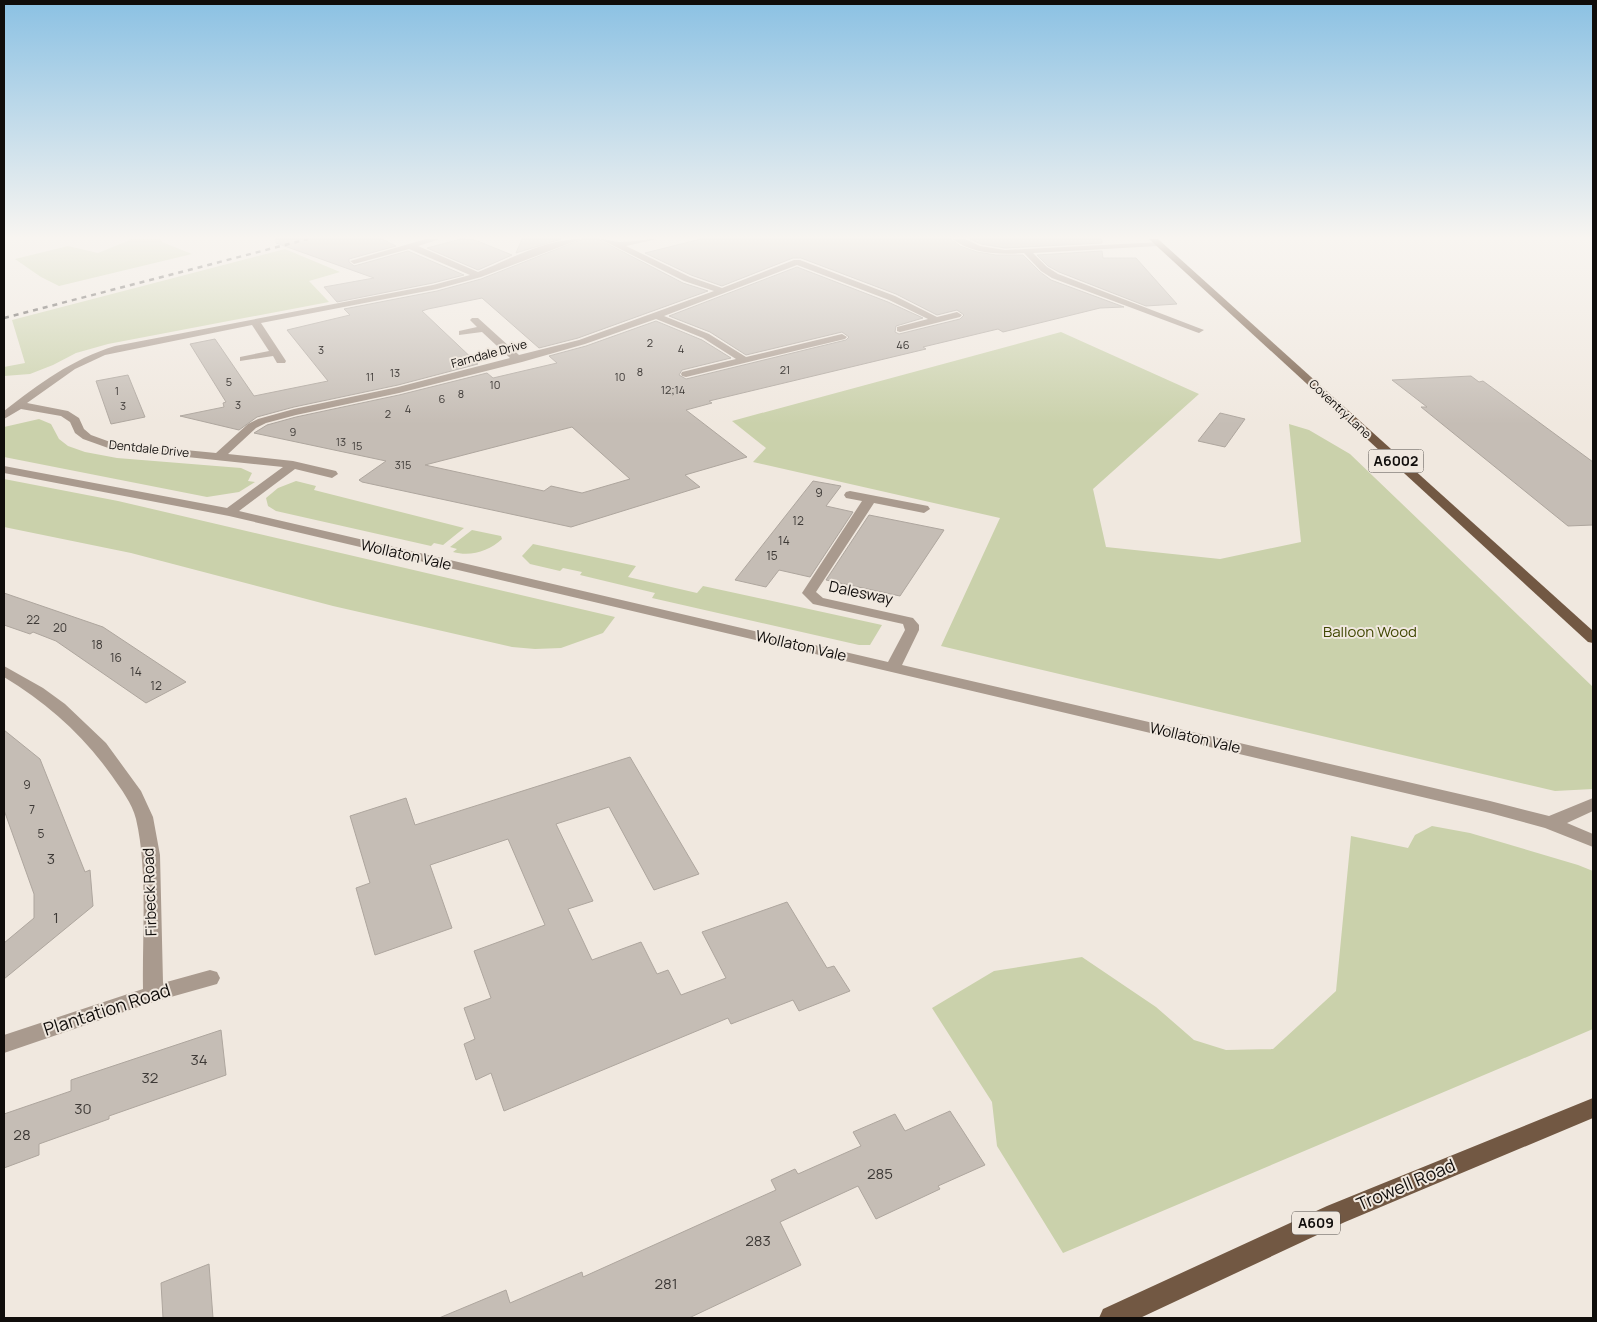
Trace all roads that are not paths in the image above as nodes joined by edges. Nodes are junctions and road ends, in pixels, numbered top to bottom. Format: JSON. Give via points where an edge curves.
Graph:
{"nodes":[{"id":1,"x":364,"y":301,"type":"edge"},
{"id":2,"x":694,"y":301,"type":"edge"},
{"id":3,"x":897,"y":301,"type":"edge"},
{"id":4,"x":1121,"y":301,"type":"edge"},
{"id":5,"x":1221,"y":301,"type":"edge"},
{"id":6,"x":1180,"y":312,"type":"dead end"},
{"id":7,"x":957,"y":315,"type":"dead end"},
{"id":8,"x":656,"y":316,"type":"junction"},
{"id":9,"x":1165,"y":317,"type":"junction"},
{"id":10,"x":475,"y":320,"type":"dead end"},
{"id":11,"x":936,"y":320,"type":"junction"},
{"id":12,"x":255,"y":322,"type":"junction"},
{"id":13,"x":484,"y":329,"type":"junction"},
{"id":14,"x":900,"y":329,"type":"dead end"},
{"id":15,"x":1199,"y":330,"type":"dead end"},
{"id":16,"x":811,"y":332,"type":"dead end"},
{"id":17,"x":462,"y":333,"type":"dead end"},
{"id":18,"x":842,"y":337,"type":"dead end"},
{"id":19,"x":826,"y":341,"type":"junction"},
{"id":20,"x":244,"y":359,"type":"dead end"},
{"id":21,"x":518,"y":360,"type":"junction"},
{"id":22,"x":744,"y":360,"type":"junction"},
{"id":23,"x":686,"y":374,"type":"dead end"},
{"id":24,"x":19,"y":405,"type":"junction"},
{"id":25,"x":4,"y":416,"type":"edge"},
{"id":26,"x":219,"y":456,"type":"junction"},
{"id":27,"x":293,"y":466,"type":"junction"},
{"id":28,"x":4,"y":470,"type":"edge"},
{"id":29,"x":332,"y":474,"type":"dead end"},
{"id":30,"x":850,"y":495,"type":"dead end"},
{"id":31,"x":870,"y":499,"type":"junction"},
{"id":32,"x":924,"y":509,"type":"dead end"},
{"id":33,"x":230,"y":512,"type":"junction"},
{"id":34,"x":1593,"y":639,"type":"edge"},
{"id":35,"x":893,"y":668,"type":"junction"},
{"id":36,"x":4,"y":671,"type":"edge"},
{"id":37,"x":1593,"y":804,"type":"edge"},
{"id":38,"x":1550,"y":823,"type":"junction"},
{"id":39,"x":1593,"y":841,"type":"edge"},
{"id":40,"x":210,"y":978,"type":"dead end"},
{"id":41,"x":153,"y":994,"type":"junction"},
{"id":42,"x":4,"y":1044,"type":"edge"},
{"id":43,"x":1593,"y":1108,"type":"edge"},
{"id":44,"x":1112,"y":1318,"type":"edge"}],
"edges":[{"from":1,"to":12,"type":"street"},
{"from":2,"to":8,"type":"street","name":"Farndale Drive"},
{"from":3,"to":11,"type":"street"},
{"from":4,"to":9,"type":"street"},
{"from":5,"to":34,"type":"main road","name":"Coventry Lane","number":"A6002"},
{"from":6,"to":9,"type":"street"},
{"from":7,"to":11,"type":"street"},
{"from":8,"to":21,"type":"street","name":"Farndale Drive"},
{"from":8,"to":22,"type":"street","via":[[706,336]]},
{"from":9,"to":15,"type":"street"},
{"from":10,"to":13,"type":"street"},
{"from":11,"to":14,"type":"street"},
{"from":12,"to":20,"type":"street","via":[[278,357]]},
{"from":12,"to":24,"type":"street","via":[[95,354],[52,379]]},
{"from":13,"to":17,"type":"street"},
{"from":13,"to":21,"type":"street"},
{"from":16,"to":19,"type":"street"},
{"from":18,"to":19,"type":"street"},
{"from":19,"to":22,"type":"street"},
{"from":21,"to":26,"type":"street","name":"Farndale Drive","via":[[274,418],[252,426]]},
{"from":22,"to":23,"type":"street"},
{"from":24,"to":25,"type":"street"},
{"from":24,"to":26,"type":"street","name":"Dentdale Drive","via":[[70,416],[86,437],[111,446]]},
{"from":26,"to":27,"type":"street","name":"Dentdale Drive"},
{"from":27,"to":29,"type":"street","name":"Dentdale Drive"},
{"from":27,"to":33,"type":"street"},
{"from":28,"to":33,"type":"street","name":"Wollaton Vale"},
{"from":30,"to":31,"type":"street"},
{"from":31,"to":32,"type":"street"},
{"from":31,"to":35,"type":"street","name":"Dalesway","via":[[809,593],[818,601],[908,621],[912,630]]},
{"from":33,"to":35,"type":"street","name":"Wollaton Vale"},
{"from":35,"to":38,"type":"street","name":"Wollaton Vale"},
{"from":36,"to":41,"type":"street","name":"Firbeck Road","via":[[59,708],[100,747],[132,791],[144,817],[151,855]]},
{"from":37,"to":38,"type":"street"},
{"from":38,"to":39,"type":"street","name":"Wollaton Vale"},
{"from":40,"to":41,"type":"street","name":"Plantation Road"},
{"from":41,"to":42,"type":"street","name":"Plantation Road"},
{"from":43,"to":44,"type":"main road","name":"Trowell Road","number":"A609","via":[[1336,1214]]}]}
